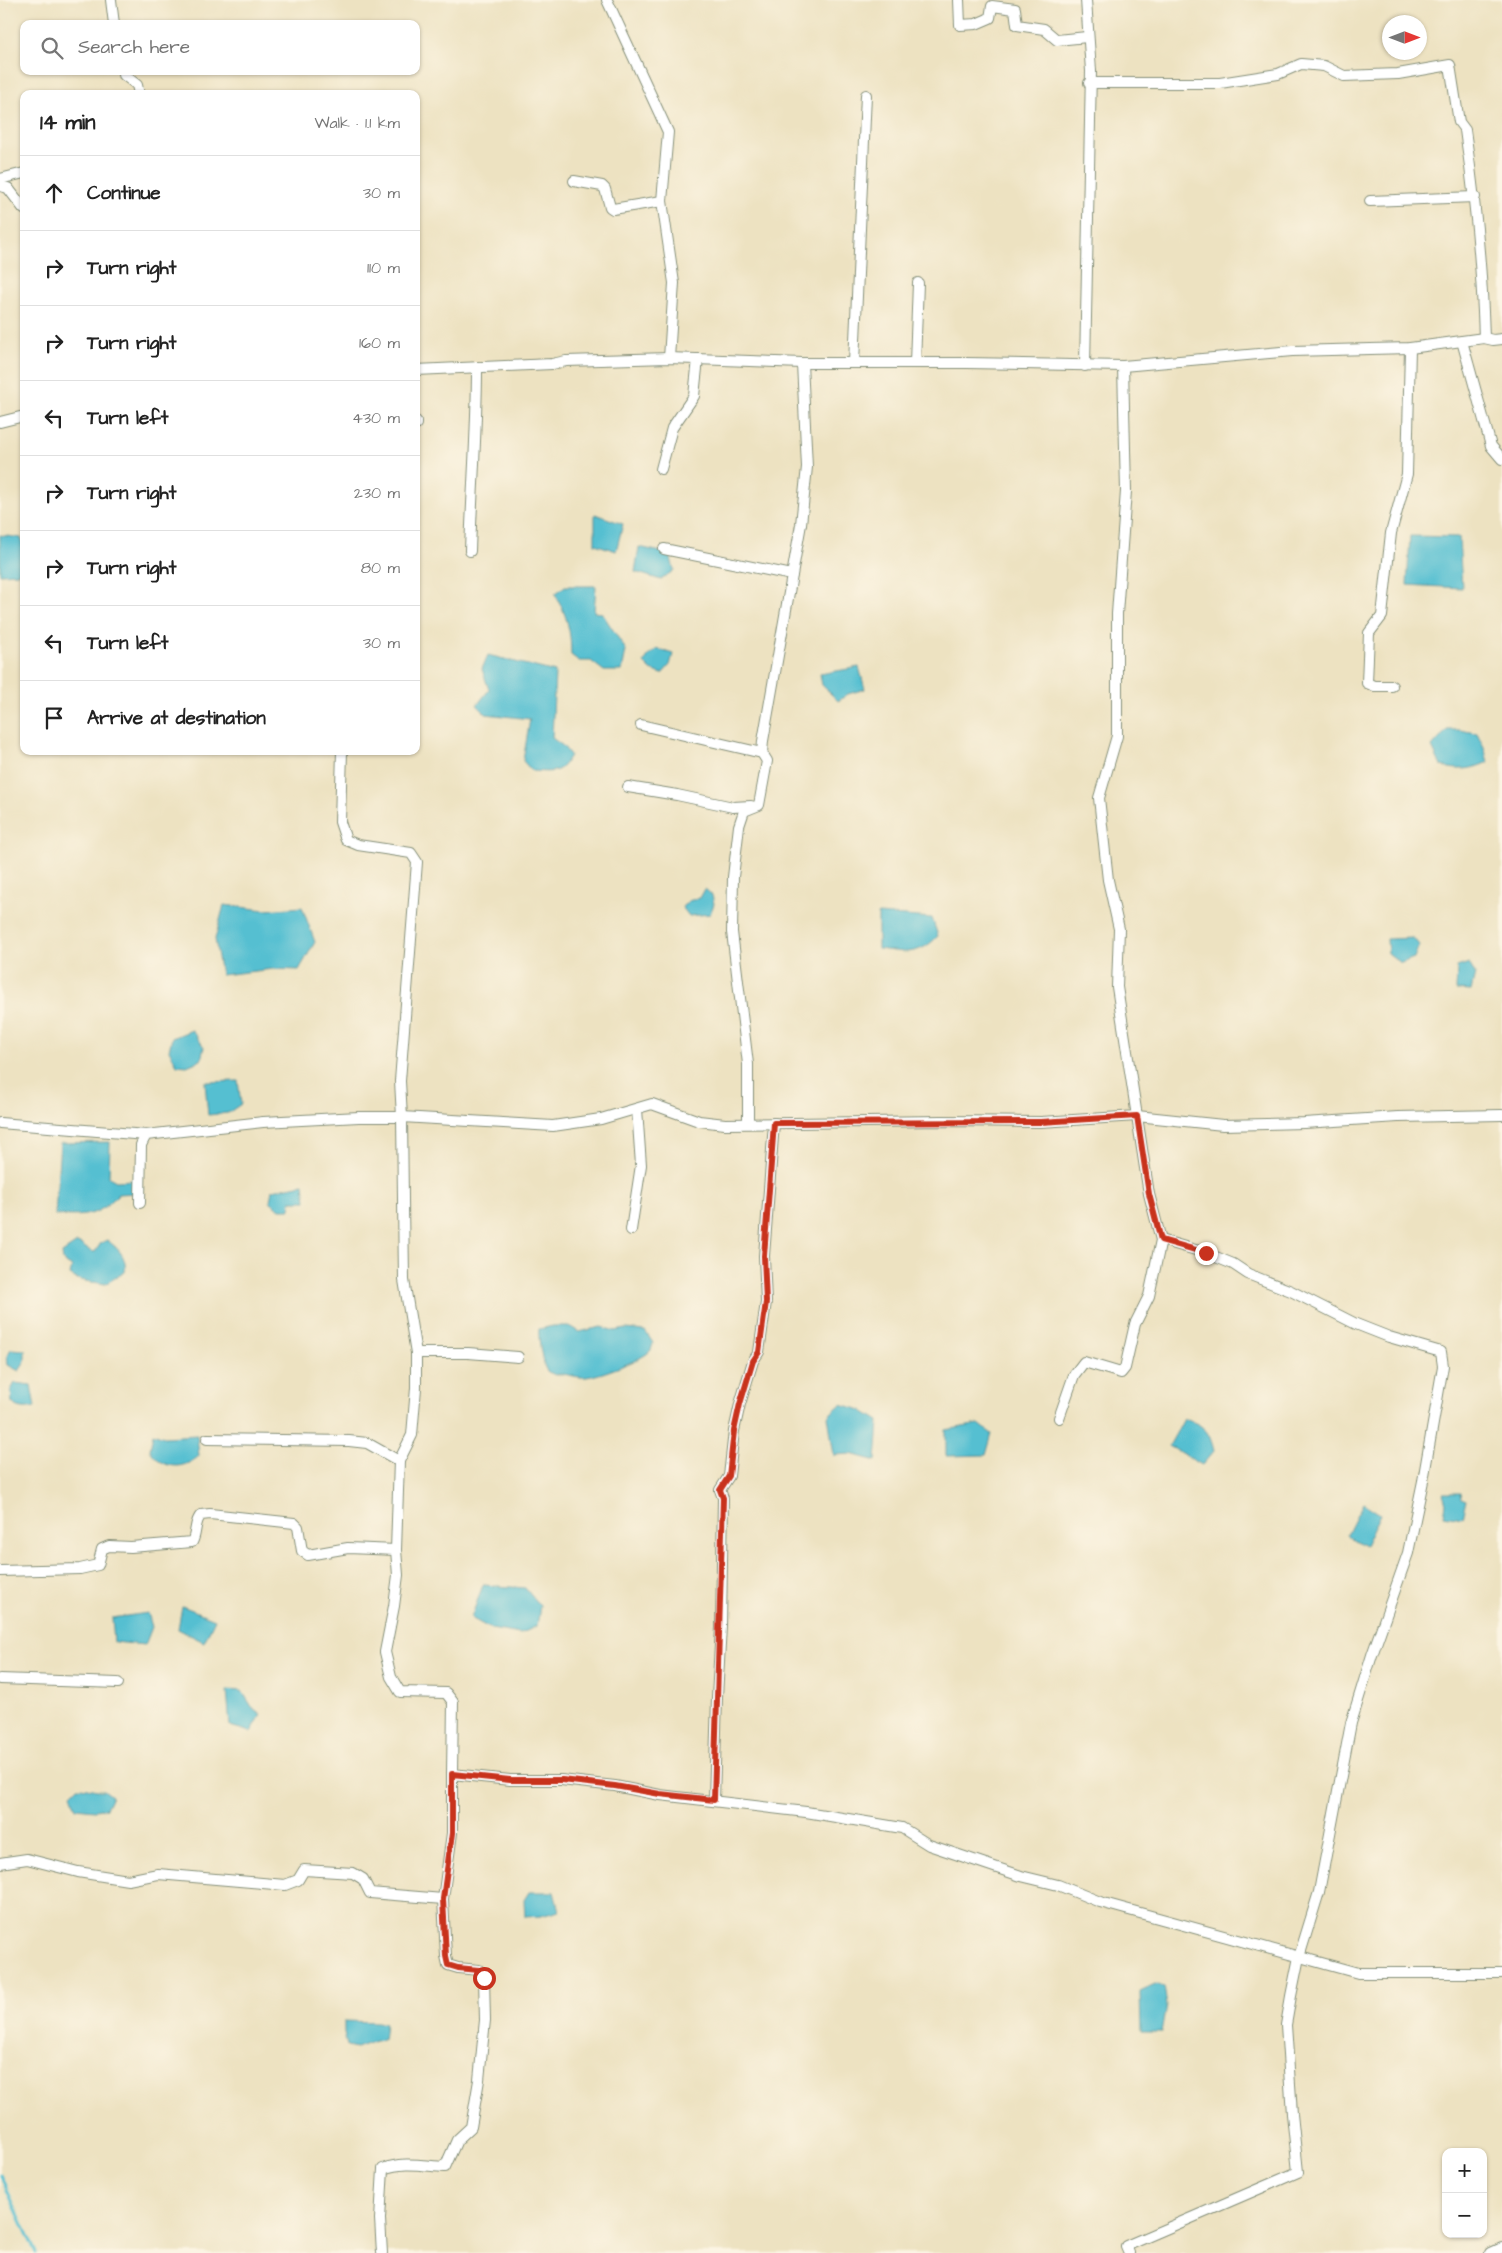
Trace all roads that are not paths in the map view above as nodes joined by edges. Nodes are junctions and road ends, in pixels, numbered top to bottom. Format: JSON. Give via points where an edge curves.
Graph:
{"nodes":[{"id":1,"x":110,"y":0,"type":"edge"},
{"id":2,"x":607,"y":0,"type":"edge"},
{"id":3,"x":959,"y":0,"type":"edge"},
{"id":4,"x":1086,"y":0,"type":"edge"},
{"id":5,"x":113,"y":20,"type":"edge"},
{"id":6,"x":1087,"y":37,"type":"junction"},
{"id":7,"x":124,"y":75,"type":"edge"},
{"id":8,"x":1089,"y":83,"type":"junction"},
{"id":9,"x":139,"y":90,"type":"edge"},
{"id":10,"x":866,"y":95,"type":"dead end"},
{"id":11,"x":20,"y":174,"type":"edge"},
{"id":12,"x":0,"y":179,"type":"edge"},
{"id":13,"x":574,"y":181,"type":"dead end"},
{"id":14,"x":0,"y":186,"type":"edge"},
{"id":15,"x":1475,"y":197,"type":"junction"},
{"id":16,"x":662,"y":200,"type":"junction"},
{"id":17,"x":1370,"y":201,"type":"dead end"},
{"id":18,"x":20,"y":204,"type":"edge"},
{"id":19,"x":918,"y":283,"type":"dead end"},
{"id":20,"x":1484,"y":338,"type":"junction"},
{"id":21,"x":1502,"y":339,"type":"edge"},
{"id":22,"x":1462,"y":341,"type":"junction"},
{"id":23,"x":1410,"y":348,"type":"junction"},
{"id":24,"x":670,"y":358,"type":"junction"},
{"id":25,"x":698,"y":359,"type":"junction"},
{"id":26,"x":802,"y":362,"type":"junction"},
{"id":27,"x":854,"y":363,"type":"junction"},
{"id":28,"x":915,"y":363,"type":"junction"},
{"id":29,"x":1085,"y":366,"type":"junction"},
{"id":30,"x":1123,"y":366,"type":"junction"},
{"id":31,"x":477,"y":367,"type":"junction"},
{"id":32,"x":420,"y":370,"type":"edge"},
{"id":33,"x":20,"y":417,"type":"edge"},
{"id":34,"x":0,"y":422,"type":"edge"},
{"id":35,"x":1502,"y":459,"type":"edge"},
{"id":36,"x":661,"y":470,"type":"dead end"},
{"id":37,"x":664,"y":549,"type":"dead end"},
{"id":38,"x":470,"y":552,"type":"dead end"},
{"id":39,"x":792,"y":575,"type":"junction"},
{"id":40,"x":1392,"y":686,"type":"dead end"},
{"id":41,"x":641,"y":725,"type":"dead end"},
{"id":42,"x":762,"y":753,"type":"junction"},
{"id":43,"x":342,"y":755,"type":"edge"},
{"id":44,"x":628,"y":787,"type":"dead end"},
{"id":45,"x":759,"y":805,"type":"junction"},
{"id":46,"x":637,"y":1109,"type":"junction"},
{"id":47,"x":1502,"y":1115,"type":"edge"},
{"id":48,"x":1137,"y":1116,"type":"junction"},
{"id":49,"x":402,"y":1117,"type":"junction"},
{"id":50,"x":0,"y":1123,"type":"edge"},
{"id":51,"x":748,"y":1123,"type":"junction"},
{"id":52,"x":774,"y":1123,"type":"junction"},
{"id":53,"x":146,"y":1135,"type":"junction"},
{"id":54,"x":140,"y":1203,"type":"dead end"},
{"id":55,"x":631,"y":1230,"type":"dead end"},
{"id":56,"x":1161,"y":1240,"type":"junction"},
{"id":57,"x":416,"y":1353,"type":"junction"},
{"id":58,"x":518,"y":1357,"type":"dead end"},
{"id":59,"x":1059,"y":1418,"type":"dead end"},
{"id":60,"x":207,"y":1439,"type":"dead end"},
{"id":61,"x":399,"y":1461,"type":"junction"},
{"id":62,"x":396,"y":1550,"type":"junction"},
{"id":63,"x":0,"y":1571,"type":"edge"},
{"id":64,"x":0,"y":1679,"type":"edge"},
{"id":65,"x":118,"y":1684,"type":"dead end"},
{"id":66,"x":452,"y":1774,"type":"junction"},
{"id":67,"x":714,"y":1800,"type":"junction"},
{"id":68,"x":0,"y":1863,"type":"edge"},
{"id":69,"x":443,"y":1899,"type":"junction"},
{"id":70,"x":1299,"y":1956,"type":"junction"},
{"id":71,"x":1502,"y":1972,"type":"edge"},
{"id":72,"x":1502,"y":2248,"type":"edge"},
{"id":73,"x":382,"y":2253,"type":"edge"},
{"id":74,"x":1129,"y":2253,"type":"edge"},
{"id":75,"x":1492,"y":2253,"type":"edge"}],
"edges":[{"from":1,"to":5,"type":"street"},
{"from":2,"to":16,"type":"street","via":[[668,132]]},
{"from":3,"to":6,"type":"street","via":[[960,25],[976,24],[990,18],[992,6],[1015,9],[1017,25],[1044,29],[1057,40]]},
{"from":4,"to":6,"type":"street"},
{"from":6,"to":8,"type":"street","via":[[1091,71]]},
{"from":7,"to":9,"type":"street"},
{"from":8,"to":15,"type":"street","via":[[1220,83],[1278,74],[1302,64],[1324,66],[1344,76],[1398,74],[1450,65],[1459,122],[1465,130]]},
{"from":8,"to":29,"type":"street"},
{"from":10,"to":27,"type":"street"},
{"from":11,"to":12,"type":"street"},
{"from":13,"to":16,"type":"street","via":[[606,188],[613,209]]},
{"from":14,"to":18,"type":"street","via":[[8,188]]},
{"from":15,"to":17,"type":"street"},
{"from":15,"to":20,"type":"street"},
{"from":16,"to":24,"type":"street","via":[[674,283]]},
{"from":19,"to":28,"type":"street"},
{"from":20,"to":21,"type":"street"},
{"from":20,"to":22,"type":"street"},
{"from":22,"to":23,"type":"street"},
{"from":22,"to":35,"type":"street","via":[[1491,446]]},
{"from":23,"to":30,"type":"street","via":[[1292,351]]},
{"from":23,"to":40,"type":"street","via":[[1407,474],[1391,533],[1382,616],[1369,633],[1367,683]]},
{"from":24,"to":25,"type":"street"},
{"from":24,"to":31,"type":"street"},
{"from":25,"to":26,"type":"street"},
{"from":25,"to":36,"type":"street","via":[[694,396],[672,428]]},
{"from":26,"to":27,"type":"street"},
{"from":26,"to":39,"type":"street","via":[[807,468]]},
{"from":27,"to":28,"type":"street"},
{"from":28,"to":29,"type":"street"},
{"from":29,"to":30,"type":"street"},
{"from":30,"to":48,"type":"street","via":[[1126,491],[1117,614],[1118,736],[1099,798],[1108,880],[1118,929],[1117,987]]},
{"from":31,"to":32,"type":"street"},
{"from":31,"to":38,"type":"street"},
{"from":33,"to":34,"type":"street"},
{"from":37,"to":39,"type":"street"},
{"from":39,"to":42,"type":"street"},
{"from":41,"to":42,"type":"street"},
{"from":42,"to":45,"type":"street","via":[[767,761]]},
{"from":43,"to":49,"type":"street","via":[[340,822],[346,840],[358,845],[411,853],[417,862],[400,1081]]},
{"from":44,"to":45,"type":"street","via":[[733,807]]},
{"from":45,"to":51,"type":"street","via":[[744,812],[733,877],[732,932],[748,1064]]},
{"from":46,"to":49,"type":"street","via":[[601,1119],[553,1126]]},
{"from":46,"to":51,"type":"street","via":[[652,1104],[699,1121]]},
{"from":46,"to":55,"type":"street","via":[[641,1165]]},
{"from":47,"to":48,"type":"street","via":[[1223,1125]]},
{"from":48,"to":52,"type":"street","via":[[1041,1122]]},
{"from":48,"to":56,"type":"street","via":[[1149,1194]]},
{"from":49,"to":53,"type":"street","via":[[263,1122]]},
{"from":49,"to":57,"type":"street","via":[[404,1280]]},
{"from":50,"to":53,"type":"street"},
{"from":51,"to":52,"type":"street"},
{"from":52,"to":67,"type":"street","via":[[764,1256],[766,1302],[760,1344],[740,1404],[729,1476],[720,1490],[723,1498],[721,1627]]},
{"from":53,"to":54,"type":"street","via":[[141,1145]]},
{"from":56,"to":59,"type":"street","via":[[1149,1296],[1135,1324],[1125,1368],[1121,1372],[1084,1362],[1074,1375]]},
{"from":56,"to":70,"type":"street","via":[[1233,1264],[1356,1324],[1441,1352],[1443,1366],[1436,1410],[1408,1553],[1351,1723],[1318,1892]]},
{"from":57,"to":58,"type":"street"},
{"from":57,"to":61,"type":"street","via":[[412,1435]]},
{"from":60,"to":61,"type":"street","via":[[358,1442]]},
{"from":61,"to":62,"type":"street"},
{"from":62,"to":63,"type":"street","via":[[348,1548],[308,1555],[302,1551],[298,1527],[294,1523],[210,1514],[201,1515],[197,1520],[192,1542],[109,1546],[102,1549],[98,1565],[80,1570]]},
{"from":62,"to":66,"type":"street","via":[[398,1575],[385,1652],[391,1677],[400,1692],[446,1693],[453,1702]]},
{"from":64,"to":65,"type":"street"},
{"from":66,"to":67,"type":"street","via":[[510,1780],[562,1780]]},
{"from":66,"to":69,"type":"street","via":[[452,1833]]},
{"from":67,"to":70,"type":"street","via":[[902,1828],[929,1845],[1058,1885],[1100,1902]]},
{"from":68,"to":69,"type":"street","via":[[27,1859],[128,1880],[158,1874],[286,1885],[298,1880],[304,1870],[353,1873],[363,1879],[370,1893]]},
{"from":69,"to":73,"type":"street","via":[[448,1965],[479,1970],[484,1978],[479,2080],[471,2127],[456,2140],[445,2167],[411,2163],[383,2169]]},
{"from":70,"to":71,"type":"street","via":[[1358,1972]]},
{"from":70,"to":74,"type":"street","via":[[1286,2025],[1298,2172],[1126,2246]]},
{"from":72,"to":75,"type":"street"}]}
